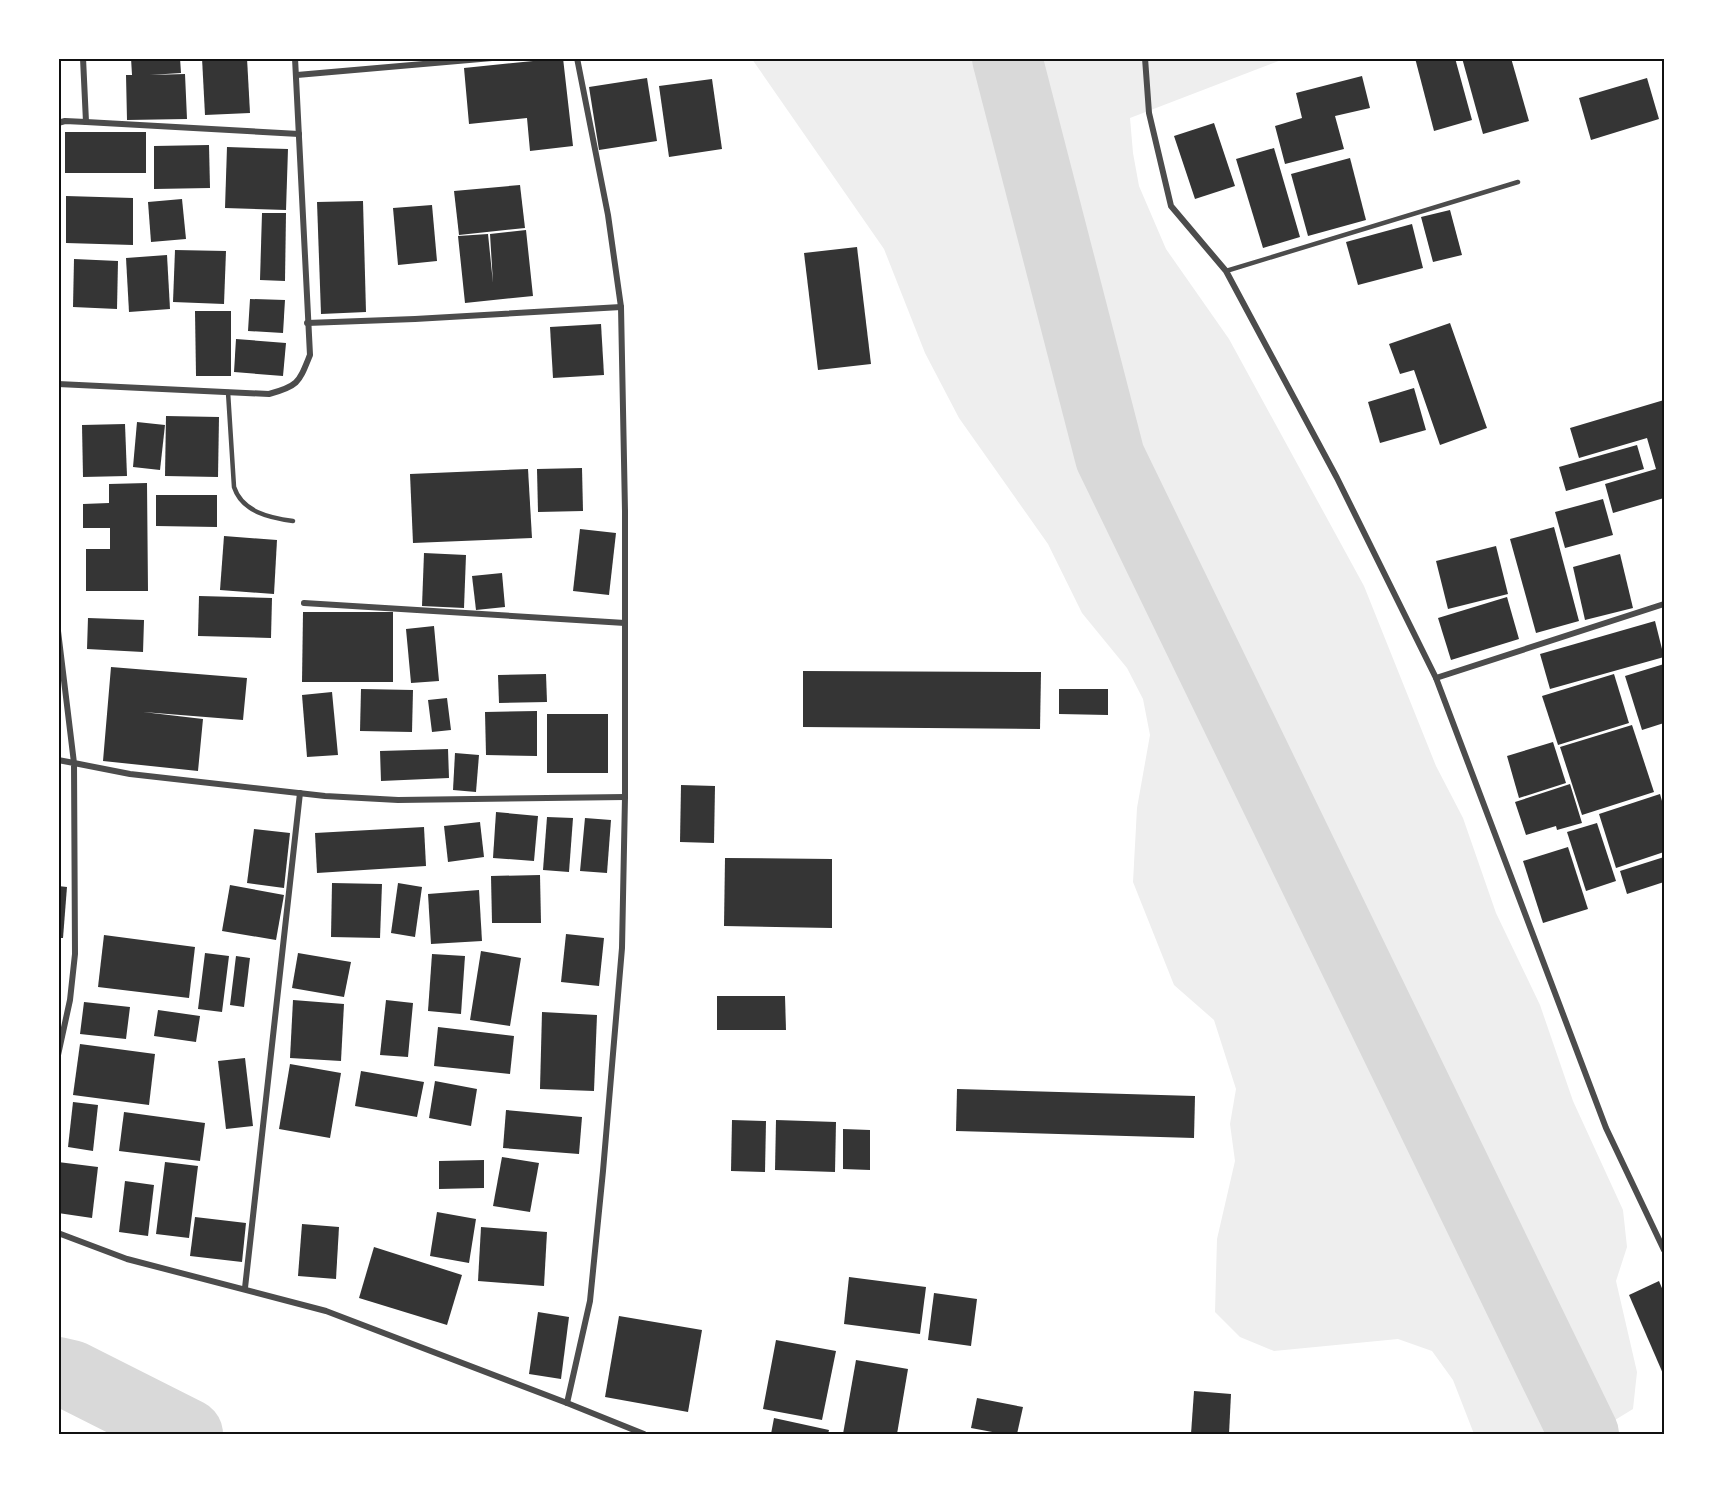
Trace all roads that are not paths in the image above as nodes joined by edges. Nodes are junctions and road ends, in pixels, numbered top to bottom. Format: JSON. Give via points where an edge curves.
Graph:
{"nodes":[{"id":1,"x":83,"y":58,"type":"edge"},
{"id":2,"x":295,"y":58,"type":"edge"},
{"id":3,"x":492,"y":58,"type":"edge"},
{"id":4,"x":577,"y":58,"type":"edge"},
{"id":5,"x":1145,"y":58,"type":"edge"},
{"id":6,"x":297,"y":75,"type":"junction"},
{"id":7,"x":86,"y":122,"type":"junction"},
{"id":8,"x":58,"y":123,"type":"edge"},
{"id":9,"x":299,"y":134,"type":"junction"},
{"id":10,"x":1518,"y":182,"type":"dead end"},
{"id":11,"x":1226,"y":271,"type":"junction"},
{"id":12,"x":621,"y":307,"type":"junction"},
{"id":13,"x":307,"y":323,"type":"junction"},
{"id":14,"x":58,"y":384,"type":"edge"},
{"id":15,"x":228,"y":392,"type":"junction"},
{"id":16,"x":293,"y":521,"type":"dead end"},
{"id":17,"x":304,"y":603,"type":"dead end"},
{"id":18,"x":1665,"y":604,"type":"edge"},
{"id":19,"x":625,"y":624,"type":"junction"},
{"id":20,"x":58,"y":631,"type":"edge"},
{"id":21,"x":1436,"y":678,"type":"junction"},
{"id":22,"x":58,"y":760,"type":"edge"},
{"id":23,"x":74,"y":763,"type":"junction"},
{"id":24,"x":300,"y":793,"type":"junction"},
{"id":25,"x":625,"y":797,"type":"junction"},
{"id":26,"x":58,"y":1055,"type":"edge"},
{"id":27,"x":58,"y":1233,"type":"edge"},
{"id":28,"x":1665,"y":1250,"type":"edge"},
{"id":29,"x":245,"y":1288,"type":"junction"},
{"id":30,"x":567,"y":1403,"type":"junction"},
{"id":31,"x":644,"y":1434,"type":"edge"}],
"edges":[{"from":1,"to":7,"type":"street"},
{"from":2,"to":6,"type":"street"},
{"from":3,"to":6,"type":"street"},
{"from":4,"to":12,"type":"street","via":[[608,215]]},
{"from":5,"to":11,"type":"street","via":[[1149,113],[1171,206]]},
{"from":6,"to":9,"type":"street"},
{"from":7,"to":8,"type":"street"},
{"from":7,"to":9,"type":"street"},
{"from":9,"to":13,"type":"street"},
{"from":10,"to":11,"type":"lane"},
{"from":11,"to":21,"type":"street","via":[[1337,478]]},
{"from":12,"to":13,"type":"street"},
{"from":12,"to":19,"type":"street"},
{"from":13,"to":15,"type":"street","via":[[310,355],[300,380],[269,394]]},
{"from":14,"to":15,"type":"street"},
{"from":15,"to":16,"type":"lane","via":[[236,493],[253,510]]},
{"from":17,"to":19,"type":"street"},
{"from":18,"to":21,"type":"street"},
{"from":19,"to":25,"type":"street"},
{"from":20,"to":23,"type":"street"},
{"from":21,"to":28,"type":"street","via":[[1606,1128]]},
{"from":22,"to":23,"type":"street"},
{"from":23,"to":24,"type":"street","via":[[130,774]]},
{"from":23,"to":26,"type":"street","via":[[75,954]]},
{"from":24,"to":25,"type":"street","via":[[398,800]]},
{"from":24,"to":29,"type":"street"},
{"from":25,"to":30,"type":"street","via":[[622,948],[603,1170],[590,1301]]},
{"from":27,"to":29,"type":"street","via":[[127,1259]]},
{"from":29,"to":30,"type":"street","via":[[326,1311]]},
{"from":30,"to":31,"type":"street"}]}
